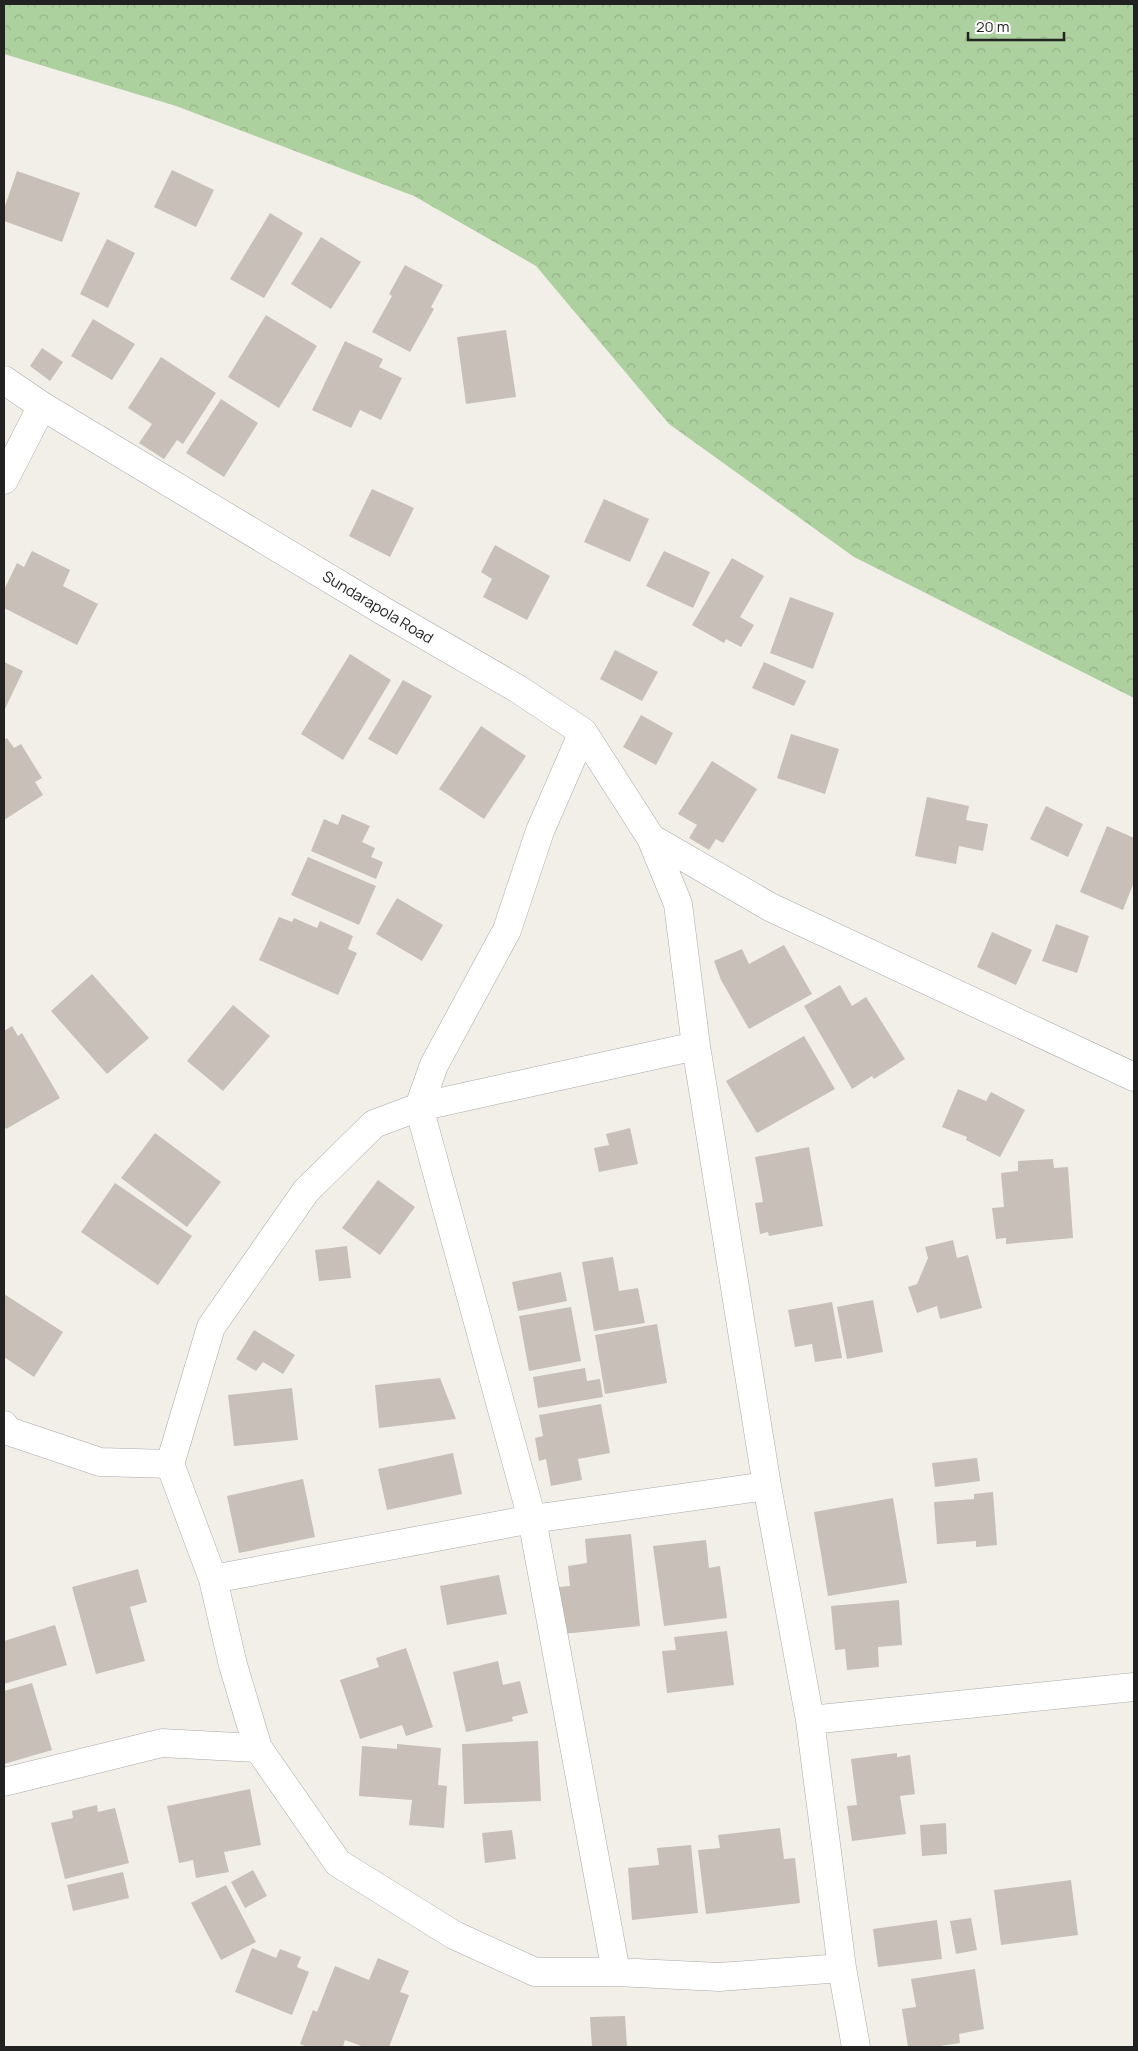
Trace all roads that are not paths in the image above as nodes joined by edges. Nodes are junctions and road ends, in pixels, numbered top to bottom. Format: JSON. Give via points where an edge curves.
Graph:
{"nodes":[{"id":1,"x":4,"y":380,"type":"edge"},
{"id":2,"x":42,"y":406,"type":"junction"},
{"id":3,"x":4,"y":480,"type":"edge"},
{"id":4,"x":583,"y":732,"type":"junction"},
{"id":5,"x":651,"y":838,"type":"junction"},
{"id":6,"x":696,"y":1046,"type":"junction"},
{"id":7,"x":1134,"y":1077,"type":"edge"},
{"id":8,"x":419,"y":1107,"type":"junction"},
{"id":9,"x":4,"y":1425,"type":"edge"},
{"id":10,"x":170,"y":1464,"type":"junction"},
{"id":11,"x":767,"y":1486,"type":"junction"},
{"id":12,"x":532,"y":1520,"type":"junction"},
{"id":13,"x":213,"y":1579,"type":"junction"},
{"id":14,"x":1134,"y":1687,"type":"edge"},
{"id":15,"x":810,"y":1720,"type":"junction"},
{"id":16,"x":258,"y":1748,"type":"junction"},
{"id":17,"x":4,"y":1782,"type":"edge"},
{"id":18,"x":842,"y":1968,"type":"junction"},
{"id":19,"x":616,"y":1972,"type":"junction"},
{"id":20,"x":856,"y":2047,"type":"edge"}],
"edges":[{"from":1,"to":2,"type":"street","name":"Sundarapola Road"},
{"from":2,"to":3,"type":"street"},
{"from":2,"to":4,"type":"street","name":"Sundarapola Road","via":[[518,689]]},
{"from":4,"to":5,"type":"street","name":"Sundarapola Road"},
{"from":4,"to":8,"type":"street","via":[[540,831],[507,930],[434,1065]]},
{"from":5,"to":6,"type":"street","name":"Sundarapola Road","via":[[678,904]]},
{"from":5,"to":7,"type":"street","via":[[770,907]]},
{"from":6,"to":8,"type":"street"},
{"from":6,"to":11,"type":"street","name":"Sundarapola Road"},
{"from":8,"to":10,"type":"street","via":[[374,1124],[306,1191],[211,1327]]},
{"from":8,"to":12,"type":"street"},
{"from":9,"to":10,"type":"street","via":[[8,1431],[100,1462]]},
{"from":10,"to":13,"type":"street"},
{"from":11,"to":12,"type":"street"},
{"from":11,"to":15,"type":"street","name":"Sundarapola Road"},
{"from":12,"to":13,"type":"street"},
{"from":12,"to":19,"type":"street"},
{"from":13,"to":16,"type":"street","via":[[233,1664]]},
{"from":14,"to":15,"type":"street"},
{"from":15,"to":18,"type":"street","name":"Sundarapola Road"},
{"from":16,"to":17,"type":"street","via":[[162,1743]]},
{"from":16,"to":19,"type":"street","via":[[338,1863],[454,1935],[535,1972]]},
{"from":18,"to":19,"type":"street","via":[[719,1977]]},
{"from":18,"to":20,"type":"street","name":"Sundarapola Road"}]}
